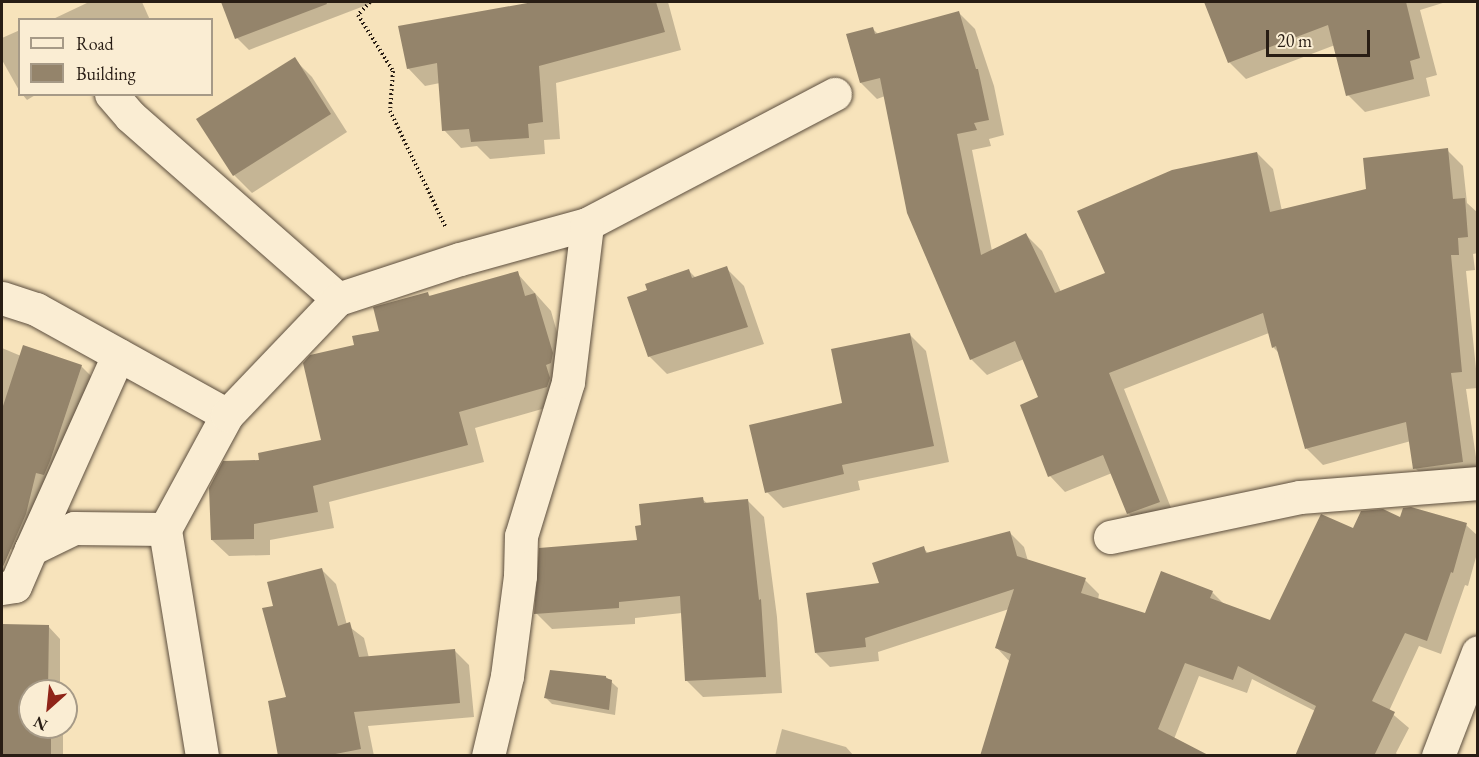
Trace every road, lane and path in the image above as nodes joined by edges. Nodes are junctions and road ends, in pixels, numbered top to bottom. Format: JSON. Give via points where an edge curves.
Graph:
{"nodes":[{"id":1,"x":370,"y":2,"type":"edge"},
{"id":2,"x":835,"y":94,"type":"dead end"},
{"id":3,"x":113,"y":96,"type":"edge"},
{"id":4,"x":587,"y":224,"type":"junction"},
{"id":5,"x":460,"y":259,"type":"junction"},
{"id":6,"x":2,"y":298,"type":"edge"},
{"id":7,"x":338,"y":299,"type":"junction"},
{"id":8,"x":118,"y":355,"type":"junction"},
{"id":9,"x":226,"y":415,"type":"junction"},
{"id":10,"x":1478,"y":483,"type":"edge"},
{"id":11,"x":165,"y":529,"type":"junction"},
{"id":12,"x":1110,"y":537,"type":"dead end"},
{"id":13,"x":31,"y":549,"type":"junction"},
{"id":14,"x":2,"y":588,"type":"edge"},
{"id":15,"x":1478,"y":652,"type":"edge"},
{"id":16,"x":202,"y":756,"type":"edge"},
{"id":17,"x":488,"y":756,"type":"edge"},
{"id":18,"x":1438,"y":756,"type":"edge"}],
"edges":[{"from":1,"to":5,"type":"path","via":[[358,15],[393,71],[390,111]]},
{"from":2,"to":4,"type":"street"},
{"from":3,"to":7,"type":"street","via":[[130,116]]},
{"from":4,"to":5,"type":"street"},
{"from":4,"to":17,"type":"street","via":[[568,382],[521,536],[507,676]]},
{"from":5,"to":7,"type":"street"},
{"from":6,"to":8,"type":"street","via":[[36,309]]},
{"from":7,"to":9,"type":"street"},
{"from":8,"to":9,"type":"street"},
{"from":8,"to":13,"type":"street"},
{"from":9,"to":11,"type":"street"},
{"from":10,"to":12,"type":"street","via":[[1300,497]]},
{"from":11,"to":13,"type":"street","via":[[74,528]]},
{"from":11,"to":16,"type":"street"},
{"from":13,"to":14,"type":"street","via":[[15,586]]},
{"from":15,"to":18,"type":"street"}]}
